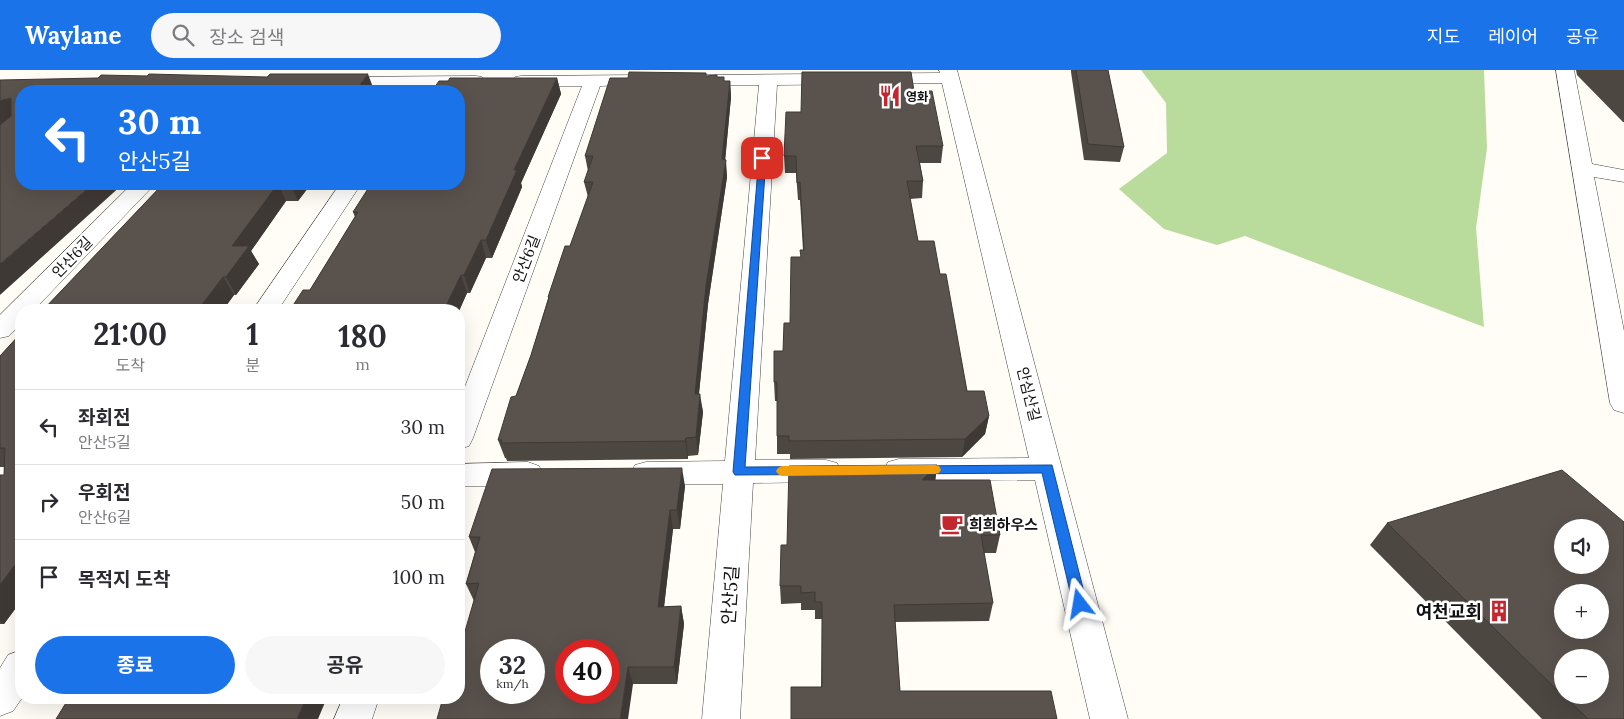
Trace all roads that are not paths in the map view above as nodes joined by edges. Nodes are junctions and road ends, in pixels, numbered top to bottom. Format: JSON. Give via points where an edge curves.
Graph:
{"nodes":[{"id":1,"x":1565,"y":70,"type":"edge"},
{"id":2,"x":949,"y":74,"type":"edge"},
{"id":3,"x":768,"y":80,"type":"junction"},
{"id":4,"x":593,"y":81,"type":"junction"},
{"id":5,"x":321,"y":82,"type":"edge"},
{"id":6,"x":392,"y":85,"type":"edge"},
{"id":7,"x":433,"y":85,"type":"edge"},
{"id":8,"x":1582,"y":168,"type":"junction"},
{"id":9,"x":1624,"y":176,"type":"edge"},
{"id":10,"x":138,"y":190,"type":"edge"},
{"id":11,"x":346,"y":190,"type":"edge"},
{"id":12,"x":26,"y":304,"type":"edge"},
{"id":13,"x":269,"y":304,"type":"edge"},
{"id":14,"x":15,"y":315,"type":"edge"},
{"id":15,"x":0,"y":330,"type":"edge"},
{"id":16,"x":1624,"y":404,"type":"edge"},
{"id":17,"x":465,"y":422,"type":"edge"},
{"id":18,"x":1047,"y":469,"type":"junction"},
{"id":19,"x":739,"y":472,"type":"junction"},
{"id":20,"x":623,"y":473,"type":"edge"},
{"id":21,"x":555,"y":474,"type":"edge"},
{"id":22,"x":465,"y":475,"type":"edge"},
{"id":23,"x":15,"y":676,"type":"edge"},
{"id":24,"x":0,"y":698,"type":"edge"},
{"id":25,"x":359,"y":704,"type":"edge"},
{"id":26,"x":353,"y":719,"type":"edge"},
{"id":27,"x":721,"y":719,"type":"edge"},
{"id":28,"x":1109,"y":719,"type":"edge"}],
"edges":[{"from":1,"to":8,"type":"street"},
{"from":2,"to":3,"type":"street"},
{"from":2,"to":18,"type":"street","name":"안심산길"},
{"from":3,"to":4,"type":"street"},
{"from":3,"to":19,"type":"street"},
{"from":4,"to":7,"type":"street"},
{"from":4,"to":17,"type":"street","name":"안산6길"},
{"from":5,"to":6,"type":"street"},
{"from":8,"to":9,"type":"street"},
{"from":8,"to":16,"type":"street"},
{"from":10,"to":12,"type":"street","name":"안산6길"},
{"from":11,"to":13,"type":"street"},
{"from":14,"to":15,"type":"street","name":"안산6길"},
{"from":18,"to":19,"type":"street"},
{"from":18,"to":28,"type":"street","name":"안심산길"},
{"from":19,"to":20,"type":"street"},
{"from":19,"to":27,"type":"street","name":"안산5길"},
{"from":21,"to":22,"type":"street"},
{"from":23,"to":24,"type":"street"},
{"from":25,"to":26,"type":"street"}]}
